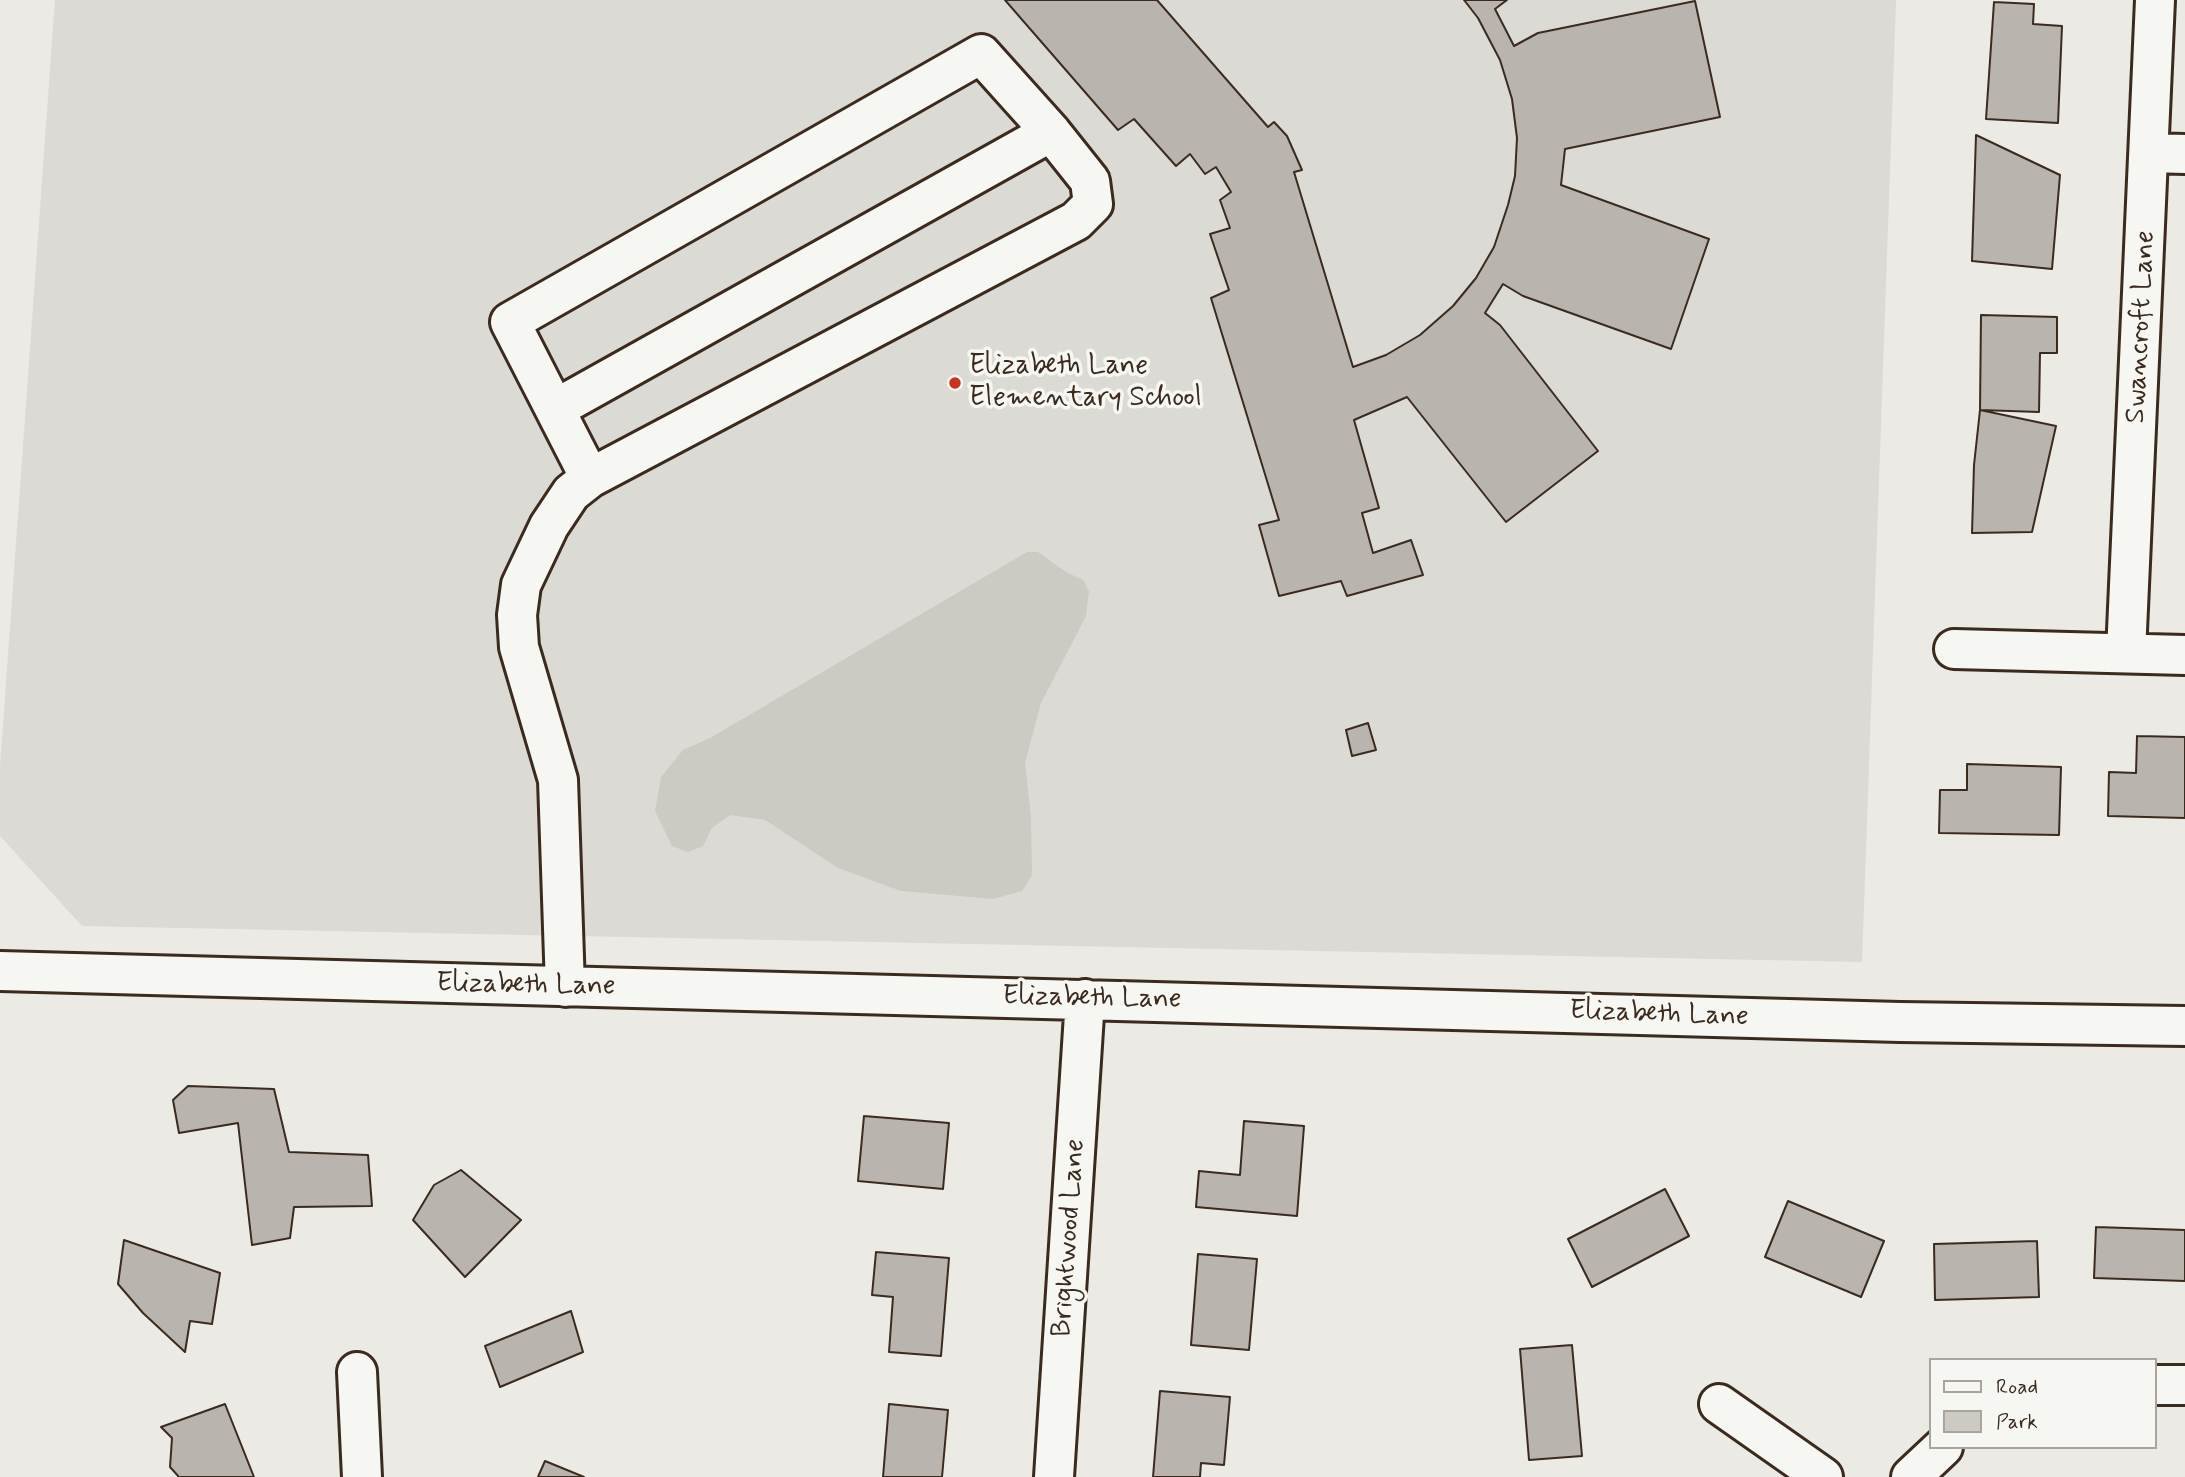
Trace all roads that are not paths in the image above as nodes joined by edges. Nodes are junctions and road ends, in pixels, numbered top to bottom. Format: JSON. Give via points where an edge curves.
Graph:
{"nodes":[{"id":1,"x":2155,"y":0,"type":"edge"},
{"id":2,"x":1051,"y":132,"type":"junction"},
{"id":3,"x":2168,"y":154,"type":"edge"},
{"id":4,"x":555,"y":409,"type":"junction"},
{"id":5,"x":590,"y":478,"type":"junction"},
{"id":6,"x":1954,"y":649,"type":"dead end"},
{"id":7,"x":2126,"y":653,"type":"junction"},
{"id":8,"x":2185,"y":655,"type":"edge"},
{"id":9,"x":0,"y":971,"type":"edge"},
{"id":10,"x":565,"y":987,"type":"junction"},
{"id":11,"x":1085,"y":999,"type":"junction"},
{"id":12,"x":2185,"y":1026,"type":"edge"},
{"id":13,"x":357,"y":1372,"type":"dead end"},
{"id":14,"x":2157,"y":1385,"type":"edge"},
{"id":15,"x":2185,"y":1385,"type":"edge"},
{"id":16,"x":1719,"y":1404,"type":"dead end"},
{"id":17,"x":1941,"y":1449,"type":"edge"},
{"id":18,"x":362,"y":1477,"type":"edge"},
{"id":19,"x":1054,"y":1477,"type":"edge"},
{"id":20,"x":1823,"y":1477,"type":"edge"},
{"id":21,"x":1911,"y":1477,"type":"edge"}],
"edges":[{"from":1,"to":3,"type":"street","name":"Swancroft Lane"},
{"from":2,"to":4,"type":"street"},
{"from":2,"to":4,"type":"street","via":[[981,54],[510,322]]},
{"from":2,"to":5,"type":"street","via":[[1090,181],[1093,204],[1076,221]]},
{"from":3,"to":7,"type":"street","name":"Swancroft Lane"},
{"from":4,"to":5,"type":"street"},
{"from":5,"to":10,"type":"street","via":[[571,492],[549,526],[521,585],[517,615],[519,647],[558,780]]},
{"from":6,"to":7,"type":"street"},
{"from":7,"to":8,"type":"street"},
{"from":9,"to":10,"type":"street","name":"Elizabeth Lane"},
{"from":10,"to":11,"type":"street","name":"Elizabeth Lane"},
{"from":11,"to":12,"type":"street","name":"Elizabeth Lane"},
{"from":11,"to":19,"type":"street","name":"Brightwood Lane"},
{"from":13,"to":18,"type":"street"},
{"from":14,"to":15,"type":"street"},
{"from":16,"to":20,"type":"street"},
{"from":17,"to":21,"type":"street"}]}
